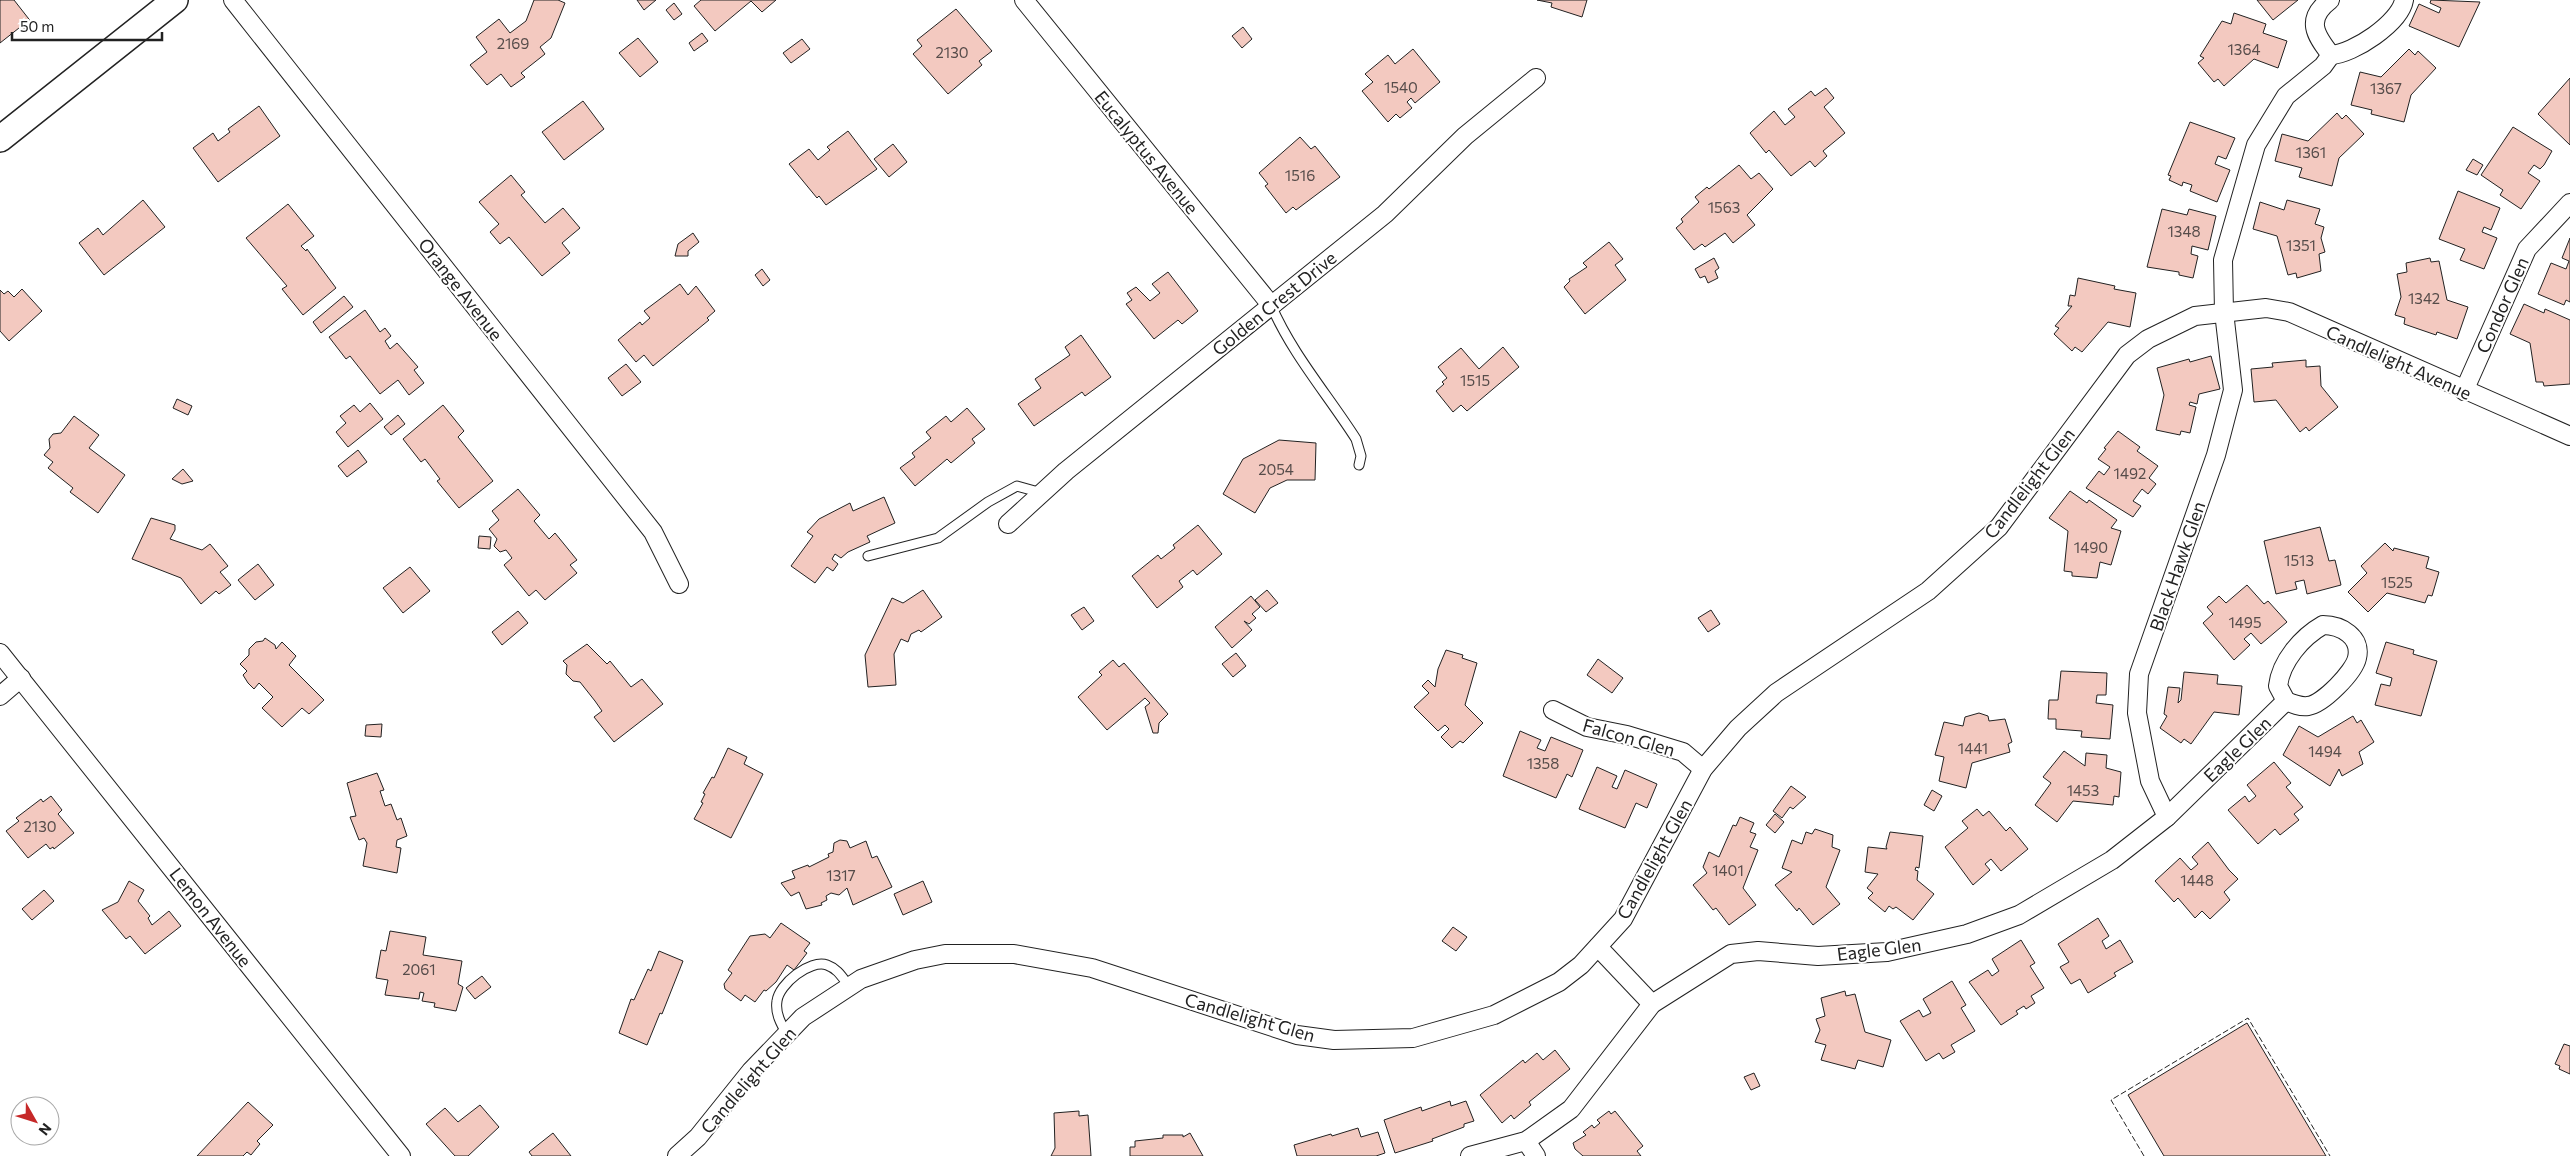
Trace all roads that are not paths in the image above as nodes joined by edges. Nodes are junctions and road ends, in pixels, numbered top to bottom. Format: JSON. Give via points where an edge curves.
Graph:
{"nodes":[{"id":1,"x":175,"y":0,"type":"edge"},
{"id":2,"x":233,"y":0,"type":"edge"},
{"id":3,"x":1024,"y":0,"type":"edge"},
{"id":4,"x":2330,"y":0,"type":"edge"},
{"id":5,"x":2404,"y":0,"type":"edge"},
{"id":6,"x":2331,"y":55,"type":"junction"},
{"id":7,"x":1536,"y":78,"type":"dead end"},
{"id":8,"x":0,"y":139,"type":"edge"},
{"id":9,"x":2570,"y":203,"type":"edge"},
{"id":10,"x":1271,"y":305,"type":"junction"},
{"id":11,"x":2224,"y":312,"type":"junction"},
{"id":12,"x":2464,"y":391,"type":"junction"},
{"id":13,"x":2570,"y":436,"type":"edge"},
{"id":14,"x":1359,"y":465,"type":"dead end"},
{"id":15,"x":1043,"y":493,"type":"junction"},
{"id":16,"x":1008,"y":524,"type":"dead end"},
{"id":17,"x":868,"y":556,"type":"dead end"},
{"id":18,"x":679,"y":584,"type":"dead end"},
{"id":19,"x":0,"y":653,"type":"edge"},
{"id":20,"x":21,"y":678,"type":"junction"},
{"id":21,"x":0,"y":696,"type":"edge"},
{"id":22,"x":2286,"y":701,"type":"junction"},
{"id":23,"x":1553,"y":710,"type":"dead end"},
{"id":24,"x":1703,"y":769,"type":"junction"},
{"id":25,"x":2167,"y":817,"type":"junction"},
{"id":26,"x":1598,"y":947,"type":"junction"},
{"id":27,"x":849,"y":986,"type":"junction"},
{"id":28,"x":1652,"y":1004,"type":"junction"},
{"id":29,"x":787,"y":1034,"type":"junction"},
{"id":30,"x":1531,"y":1148,"type":"edge"},
{"id":31,"x":401,"y":1156,"type":"edge"},
{"id":32,"x":677,"y":1156,"type":"edge"},
{"id":33,"x":1470,"y":1156,"type":"edge"}],
"edges":[{"from":1,"to":8,"type":"street"},
{"from":2,"to":18,"type":"street","name":"Orange Avenue","via":[[653,532]]},
{"from":3,"to":10,"type":"street","name":"Eucalyptus Avenue"},
{"from":4,"to":6,"type":"street","via":[[2317,13],[2314,24],[2315,34]]},
{"from":5,"to":6,"type":"street","via":[[2397,17],[2354,49]]},
{"from":6,"to":11,"type":"street","name":"Black Hawk Glen","via":[[2323,66],[2286,96],[2256,145],[2224,260]]},
{"from":7,"to":10,"type":"street","name":"Golden Crest Drive","via":[[1465,136],[1385,214]]},
{"from":9,"to":12,"type":"street","name":"Condor Glen","via":[[2526,249]]},
{"from":10,"to":14,"type":"lane","via":[[1280,326],[1356,439],[1361,456]]},
{"from":10,"to":15,"type":"street","name":"Golden Crest Drive"},
{"from":11,"to":12,"type":"street","name":"Candlelight Avenue","via":[[2266,308],[2289,312]]},
{"from":11,"to":24,"type":"street","name":"Candlelight Glen","via":[[2195,316],[2148,339],[2127,355],[1999,527],[1928,591],[1776,693],[1738,728]]},
{"from":11,"to":25,"type":"street","name":"Black Hawk Glen","via":[[2233,390],[2225,425],[2139,674],[2137,713],[2140,732],[2150,781]]},
{"from":12,"to":13,"type":"street","name":"Candlelight Avenue"},
{"from":15,"to":16,"type":"street","name":"Golden Crest Drive"},
{"from":15,"to":17,"type":"lane","via":[[1017,486],[988,502],[938,538]]},
{"from":19,"to":20,"type":"street","name":"Lemon Avenue"},
{"from":20,"to":21,"type":"street"},
{"from":20,"to":31,"type":"street","name":"Lemon Avenue"},
{"from":22,"to":22,"type":"street","name":"Eagle Glen","via":[[2298,706],[2322,701],[2353,667],[2357,646],[2352,636],[2334,625],[2323,625],[2313,630],[2283,664],[2278,686]]},
{"from":22,"to":25,"type":"street","name":"Eagle Glen"},
{"from":23,"to":24,"type":"street","name":"Falcon Glen","via":[[1587,727],[1682,752]]},
{"from":24,"to":26,"type":"street","name":"Candlelight Glen","via":[[1623,919]]},
{"from":25,"to":28,"type":"street","name":"Eagle Glen","via":[[2112,860],[2019,915],[1968,934],[1888,952],[1818,956],[1758,951],[1731,954]]},
{"from":26,"to":27,"type":"street","name":"Candlelight Glen","via":[[1558,982],[1494,1016],[1413,1038],[1334,1040],[1297,1035],[1092,968],[1014,954],[945,954],[915,960]]},
{"from":26,"to":28,"type":"street"},
{"from":27,"to":29,"type":"street","name":"Candlelight Glen","via":[[803,1017]]},
{"from":27,"to":29,"type":"lane","via":[[837,969],[824,964],[803,968],[787,982],[776,1000],[778,1018]]},
{"from":28,"to":30,"type":"street","name":"Eagle Glen","via":[[1571,1109]]},
{"from":29,"to":32,"type":"street","name":"Candlelight Glen","via":[[750,1071],[698,1137]]},
{"from":30,"to":33,"type":"street","name":"Eagle Glen"}]}
